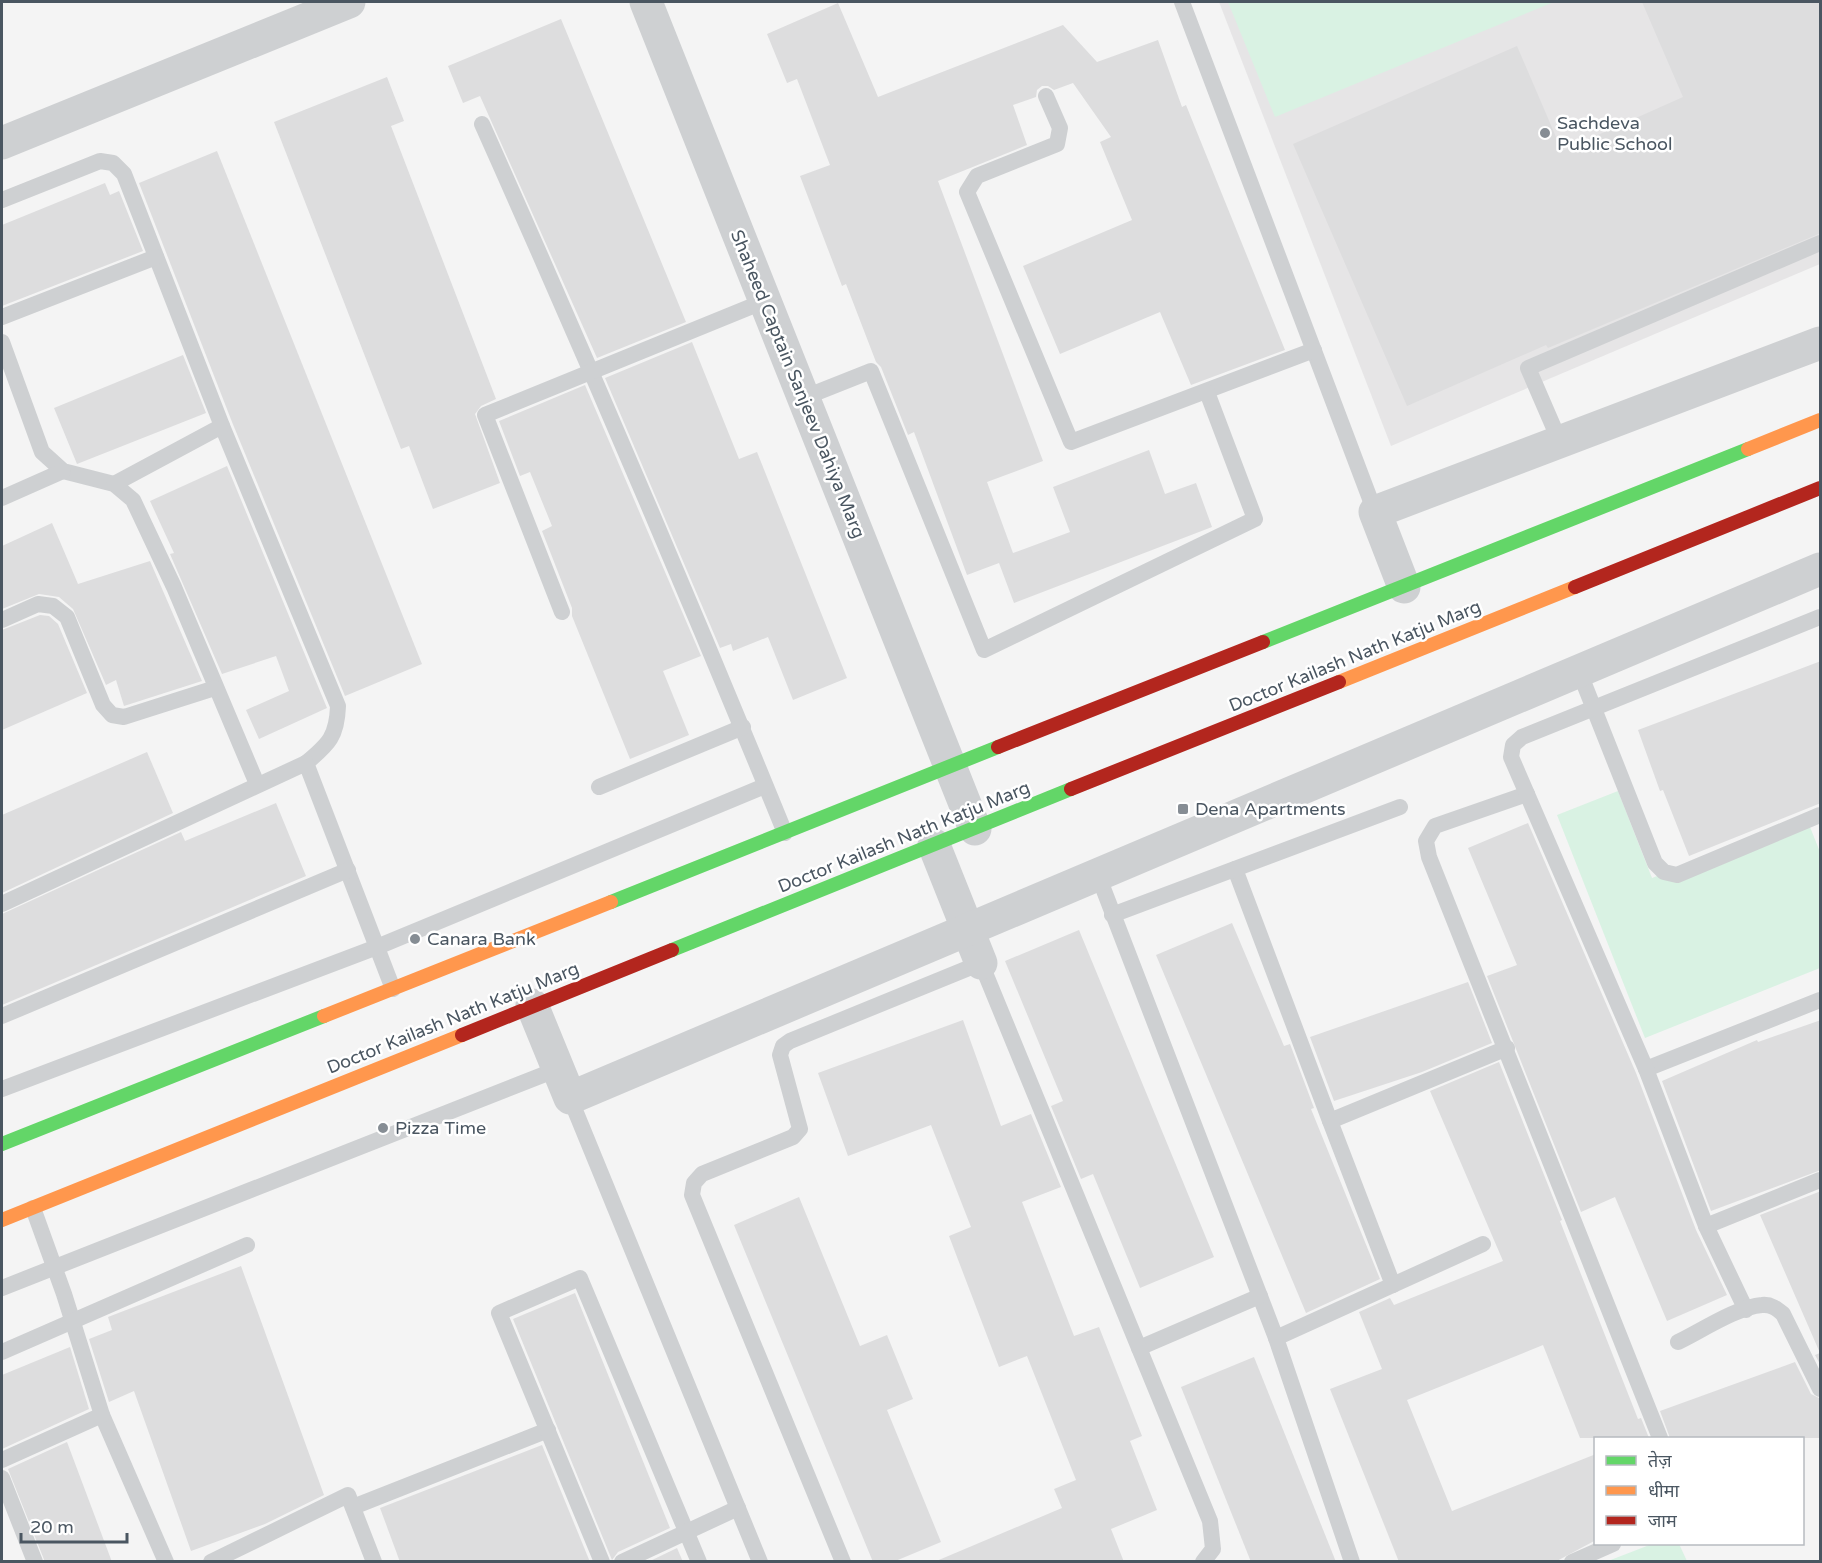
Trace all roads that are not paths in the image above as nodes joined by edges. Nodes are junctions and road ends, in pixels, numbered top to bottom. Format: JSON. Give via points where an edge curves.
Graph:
{"nodes":[{"id":1,"x":349,"y":2,"type":"edge"},
{"id":2,"x":646,"y":2,"type":"edge"},
{"id":3,"x":1182,"y":2,"type":"edge"},
{"id":4,"x":1046,"y":96,"type":"dead end"},
{"id":5,"x":482,"y":124,"type":"dead end"},
{"id":6,"x":2,"y":143,"type":"edge"},
{"id":7,"x":2,"y":200,"type":"edge"},
{"id":8,"x":1821,"y":243,"type":"edge"},
{"id":9,"x":156,"y":257,"type":"junction"},
{"id":10,"x":765,"y":301,"type":"junction"},
{"id":11,"x":2,"y":317,"type":"edge"},
{"id":12,"x":2,"y":342,"type":"edge"},
{"id":13,"x":1821,"y":343,"type":"edge"},
{"id":14,"x":1314,"y":350,"type":"junction"},
{"id":15,"x":593,"y":373,"type":"junction"},
{"id":16,"x":1207,"y":392,"type":"junction"},
{"id":17,"x":803,"y":398,"type":"junction"},
{"id":18,"x":1821,"y":420,"type":"edge"},
{"id":19,"x":222,"y":426,"type":"junction"},
{"id":20,"x":1560,"y":442,"type":"junction"},
{"id":21,"x":63,"y":471,"type":"junction"},
{"id":22,"x":114,"y":484,"type":"junction"},
{"id":23,"x":1821,"y":488,"type":"edge"},
{"id":24,"x":2,"y":498,"type":"edge"},
{"id":25,"x":1376,"y":512,"type":"junction"},
{"id":26,"x":1821,"y":569,"type":"edge"},
{"id":27,"x":1404,"y":587,"type":"junction"},
{"id":28,"x":562,"y":612,"type":"dead end"},
{"id":29,"x":1821,"y":617,"type":"edge"},
{"id":30,"x":2,"y":620,"type":"edge"},
{"id":31,"x":1579,"y":672,"type":"junction"},
{"id":32,"x":215,"y":688,"type":"junction"},
{"id":33,"x":1593,"y":708,"type":"junction"},
{"id":34,"x":743,"y":727,"type":"junction"},
{"id":35,"x":306,"y":763,"type":"junction"},
{"id":36,"x":950,"y":767,"type":"junction"},
{"id":37,"x":257,"y":784,"type":"junction"},
{"id":38,"x":765,"y":786,"type":"junction"},
{"id":39,"x":600,"y":787,"type":"dead end"},
{"id":40,"x":1527,"y":794,"type":"junction"},
{"id":41,"x":1400,"y":807,"type":"dead end"},
{"id":42,"x":1821,"y":815,"type":"edge"},
{"id":43,"x":975,"y":829,"type":"junction"},
{"id":44,"x":785,"y":833,"type":"junction"},
{"id":45,"x":934,"y":845,"type":"junction"},
{"id":46,"x":1235,"y":869,"type":"junction"},
{"id":47,"x":348,"y":870,"type":"junction"},
{"id":48,"x":1098,"y":875,"type":"junction"},
{"id":49,"x":2,"y":904,"type":"edge"},
{"id":50,"x":1113,"y":915,"type":"junction"},
{"id":51,"x":969,"y":930,"type":"junction"},
{"id":52,"x":377,"y":947,"type":"junction"},
{"id":53,"x":981,"y":963,"type":"junction"},
{"id":54,"x":393,"y":989,"type":"junction"},
{"id":55,"x":1821,"y":1000,"type":"edge"},
{"id":56,"x":532,"y":1005,"type":"junction"},
{"id":57,"x":2,"y":1016,"type":"edge"},
{"id":58,"x":1507,"y":1048,"type":"junction"},
{"id":59,"x":1646,"y":1069,"type":"junction"},
{"id":60,"x":564,"y":1083,"type":"junction"},
{"id":61,"x":2,"y":1089,"type":"edge"},
{"id":62,"x":1330,"y":1121,"type":"junction"},
{"id":63,"x":2,"y":1144,"type":"edge"},
{"id":64,"x":1821,"y":1180,"type":"edge"},
{"id":65,"x":33,"y":1208,"type":"junction"},
{"id":66,"x":2,"y":1220,"type":"edge"},
{"id":67,"x":1706,"y":1226,"type":"junction"},
{"id":68,"x":1483,"y":1244,"type":"dead end"},
{"id":69,"x":247,"y":1245,"type":"dead end"},
{"id":70,"x":54,"y":1267,"type":"junction"},
{"id":71,"x":1392,"y":1285,"type":"junction"},
{"id":72,"x":2,"y":1288,"type":"edge"},
{"id":73,"x":1260,"y":1296,"type":"junction"},
{"id":74,"x":1746,"y":1310,"type":"junction"},
{"id":75,"x":72,"y":1322,"type":"junction"},
{"id":76,"x":1276,"y":1338,"type":"junction"},
{"id":77,"x":1678,"y":1342,"type":"dead end"},
{"id":78,"x":1139,"y":1348,"type":"junction"},
{"id":79,"x":2,"y":1352,"type":"edge"},
{"id":80,"x":1821,"y":1389,"type":"edge"},
{"id":81,"x":102,"y":1415,"type":"junction"},
{"id":82,"x":548,"y":1430,"type":"junction"},
{"id":83,"x":1660,"y":1437,"type":"edge"},
{"id":84,"x":2,"y":1460,"type":"edge"},
{"id":85,"x":2,"y":1478,"type":"edge"},
{"id":86,"x":353,"y":1507,"type":"junction"},
{"id":87,"x":738,"y":1508,"type":"junction"},
{"id":88,"x":687,"y":1532,"type":"junction"},
{"id":89,"x":1611,"y":1545,"type":"edge"},
{"id":90,"x":1211,"y":1557,"type":"edge"},
{"id":91,"x":35,"y":1562,"type":"edge"},
{"id":92,"x":166,"y":1562,"type":"edge"},
{"id":93,"x":211,"y":1562,"type":"edge"},
{"id":94,"x":375,"y":1562,"type":"edge"},
{"id":95,"x":602,"y":1562,"type":"edge"},
{"id":96,"x":622,"y":1562,"type":"edge"},
{"id":97,"x":699,"y":1562,"type":"edge"},
{"id":98,"x":760,"y":1562,"type":"edge"},
{"id":99,"x":843,"y":1562,"type":"edge"},
{"id":100,"x":1352,"y":1562,"type":"edge"},
{"id":101,"x":1572,"y":1562,"type":"edge"}],
"edges":[{"from":1,"to":6,"type":"street"},
{"from":2,"to":10,"type":"street","name":"Shaheed Captain Sanjeev Dahiya Marg"},
{"from":3,"to":14,"type":"lane"},
{"from":4,"to":16,"type":"lane","via":[[1060,128],[1057,144],[977,176],[967,192],[1071,442]]},
{"from":5,"to":15,"type":"lane"},
{"from":7,"to":9,"type":"lane","via":[[100,161],[113,163],[124,174]]},
{"from":8,"to":20,"type":"lane","via":[[1528,368]]},
{"from":9,"to":11,"type":"lane"},
{"from":9,"to":19,"type":"lane"},
{"from":10,"to":15,"type":"lane"},
{"from":10,"to":17,"type":"street","name":"Shaheed Captain Sanjeev Dahiya Marg"},
{"from":12,"to":21,"type":"lane","via":[[42,452]]},
{"from":13,"to":20,"type":"street"},
{"from":14,"to":16,"type":"lane"},
{"from":14,"to":25,"type":"lane"},
{"from":15,"to":28,"type":"lane","via":[[485,415]]},
{"from":15,"to":34,"type":"lane"},
{"from":16,"to":17,"type":"lane","via":[[1255,519],[984,650],[871,371]]},
{"from":17,"to":36,"type":"street","name":"Shaheed Captain Sanjeev Dahiya Marg"},
{"from":18,"to":27,"type":"main road"},
{"from":19,"to":22,"type":"lane"},
{"from":19,"to":35,"type":"lane","via":[[338,706],[337,724],[328,745]]},
{"from":20,"to":25,"type":"street"},
{"from":21,"to":22,"type":"lane"},
{"from":21,"to":24,"type":"lane"},
{"from":22,"to":32,"type":"lane","via":[[133,500]]},
{"from":23,"to":43,"type":"main road","name":"Doctor Kailash Nath Katju Marg"},
{"from":25,"to":27,"type":"street"},
{"from":26,"to":31,"type":"street"},
{"from":27,"to":36,"type":"main road"},
{"from":29,"to":33,"type":"lane"},
{"from":30,"to":32,"type":"lane","via":[[39,604],[53,606],[67,617],[103,705],[112,715],[124,717]]},
{"from":31,"to":33,"type":"lane"},
{"from":31,"to":48,"type":"street"},
{"from":32,"to":37,"type":"lane"},
{"from":33,"to":40,"type":"lane","via":[[1522,737],[1513,745],[1511,757]]},
{"from":33,"to":42,"type":"lane","via":[[1655,863],[1664,872],[1677,875]]},
{"from":34,"to":38,"type":"lane"},
{"from":34,"to":39,"type":"lane"},
{"from":35,"to":37,"type":"lane"},
{"from":35,"to":47,"type":"lane"},
{"from":36,"to":43,"type":"street","name":"Shaheed Captain Sanjeev Dahiya Marg"},
{"from":36,"to":44,"type":"main road"},
{"from":37,"to":49,"type":"lane"},
{"from":38,"to":44,"type":"lane"},
{"from":38,"to":52,"type":"lane"},
{"from":40,"to":58,"type":"lane","via":[[1436,825],[1426,841],[1429,857]]},
{"from":40,"to":59,"type":"lane"},
{"from":41,"to":46,"type":"lane"},
{"from":43,"to":45,"type":"main road","name":"Doctor Kailash Nath Katju Marg"},
{"from":44,"to":54,"type":"main road"},
{"from":45,"to":51,"type":"street"},
{"from":45,"to":56,"type":"main road","name":"Doctor Kailash Nath Katju Marg"},
{"from":46,"to":50,"type":"lane"},
{"from":46,"to":62,"type":"lane"},
{"from":47,"to":52,"type":"lane"},
{"from":47,"to":57,"type":"lane"},
{"from":48,"to":50,"type":"lane"},
{"from":48,"to":51,"type":"street"},
{"from":50,"to":73,"type":"lane"},
{"from":51,"to":53,"type":"street"},
{"from":51,"to":60,"type":"street"},
{"from":52,"to":54,"type":"lane"},
{"from":52,"to":61,"type":"lane"},
{"from":53,"to":78,"type":"lane"},
{"from":53,"to":99,"type":"lane","via":[[783,1046],[780,1056],[800,1129],[793,1137],[702,1174],[694,1183],[692,1195]]},
{"from":54,"to":63,"type":"main road"},
{"from":55,"to":59,"type":"lane"},
{"from":56,"to":60,"type":"street"},
{"from":56,"to":65,"type":"main road","name":"Doctor Kailash Nath Katju Marg"},
{"from":58,"to":62,"type":"lane"},
{"from":58,"to":83,"type":"lane"},
{"from":59,"to":67,"type":"lane"},
{"from":60,"to":70,"type":"lane"},
{"from":60,"to":87,"type":"lane"},
{"from":62,"to":71,"type":"lane"},
{"from":64,"to":67,"type":"lane"},
{"from":65,"to":66,"type":"main road","name":"Doctor Kailash Nath Katju Marg"},
{"from":65,"to":70,"type":"lane"},
{"from":67,"to":74,"type":"lane"},
{"from":68,"to":71,"type":"lane"},
{"from":69,"to":75,"type":"lane"},
{"from":70,"to":72,"type":"lane"},
{"from":70,"to":75,"type":"lane"},
{"from":71,"to":76,"type":"lane"},
{"from":73,"to":76,"type":"lane"},
{"from":73,"to":78,"type":"lane"},
{"from":74,"to":77,"type":"lane"},
{"from":74,"to":80,"type":"lane","via":[[1763,1305],[1783,1314]]},
{"from":75,"to":79,"type":"lane"},
{"from":75,"to":81,"type":"lane"},
{"from":76,"to":100,"type":"lane"},
{"from":78,"to":90,"type":"lane","via":[[1210,1521]]},
{"from":81,"to":84,"type":"lane"},
{"from":81,"to":92,"type":"lane"},
{"from":82,"to":86,"type":"lane"},
{"from":82,"to":88,"type":"lane","via":[[499,1313],[580,1278]]},
{"from":82,"to":95,"type":"lane"},
{"from":85,"to":91,"type":"lane"},
{"from":86,"to":93,"type":"lane","via":[[348,1495]]},
{"from":86,"to":94,"type":"lane"},
{"from":87,"to":88,"type":"lane"},
{"from":87,"to":98,"type":"lane"},
{"from":88,"to":96,"type":"lane"},
{"from":88,"to":97,"type":"lane"},
{"from":89,"to":101,"type":"lane"}]}
